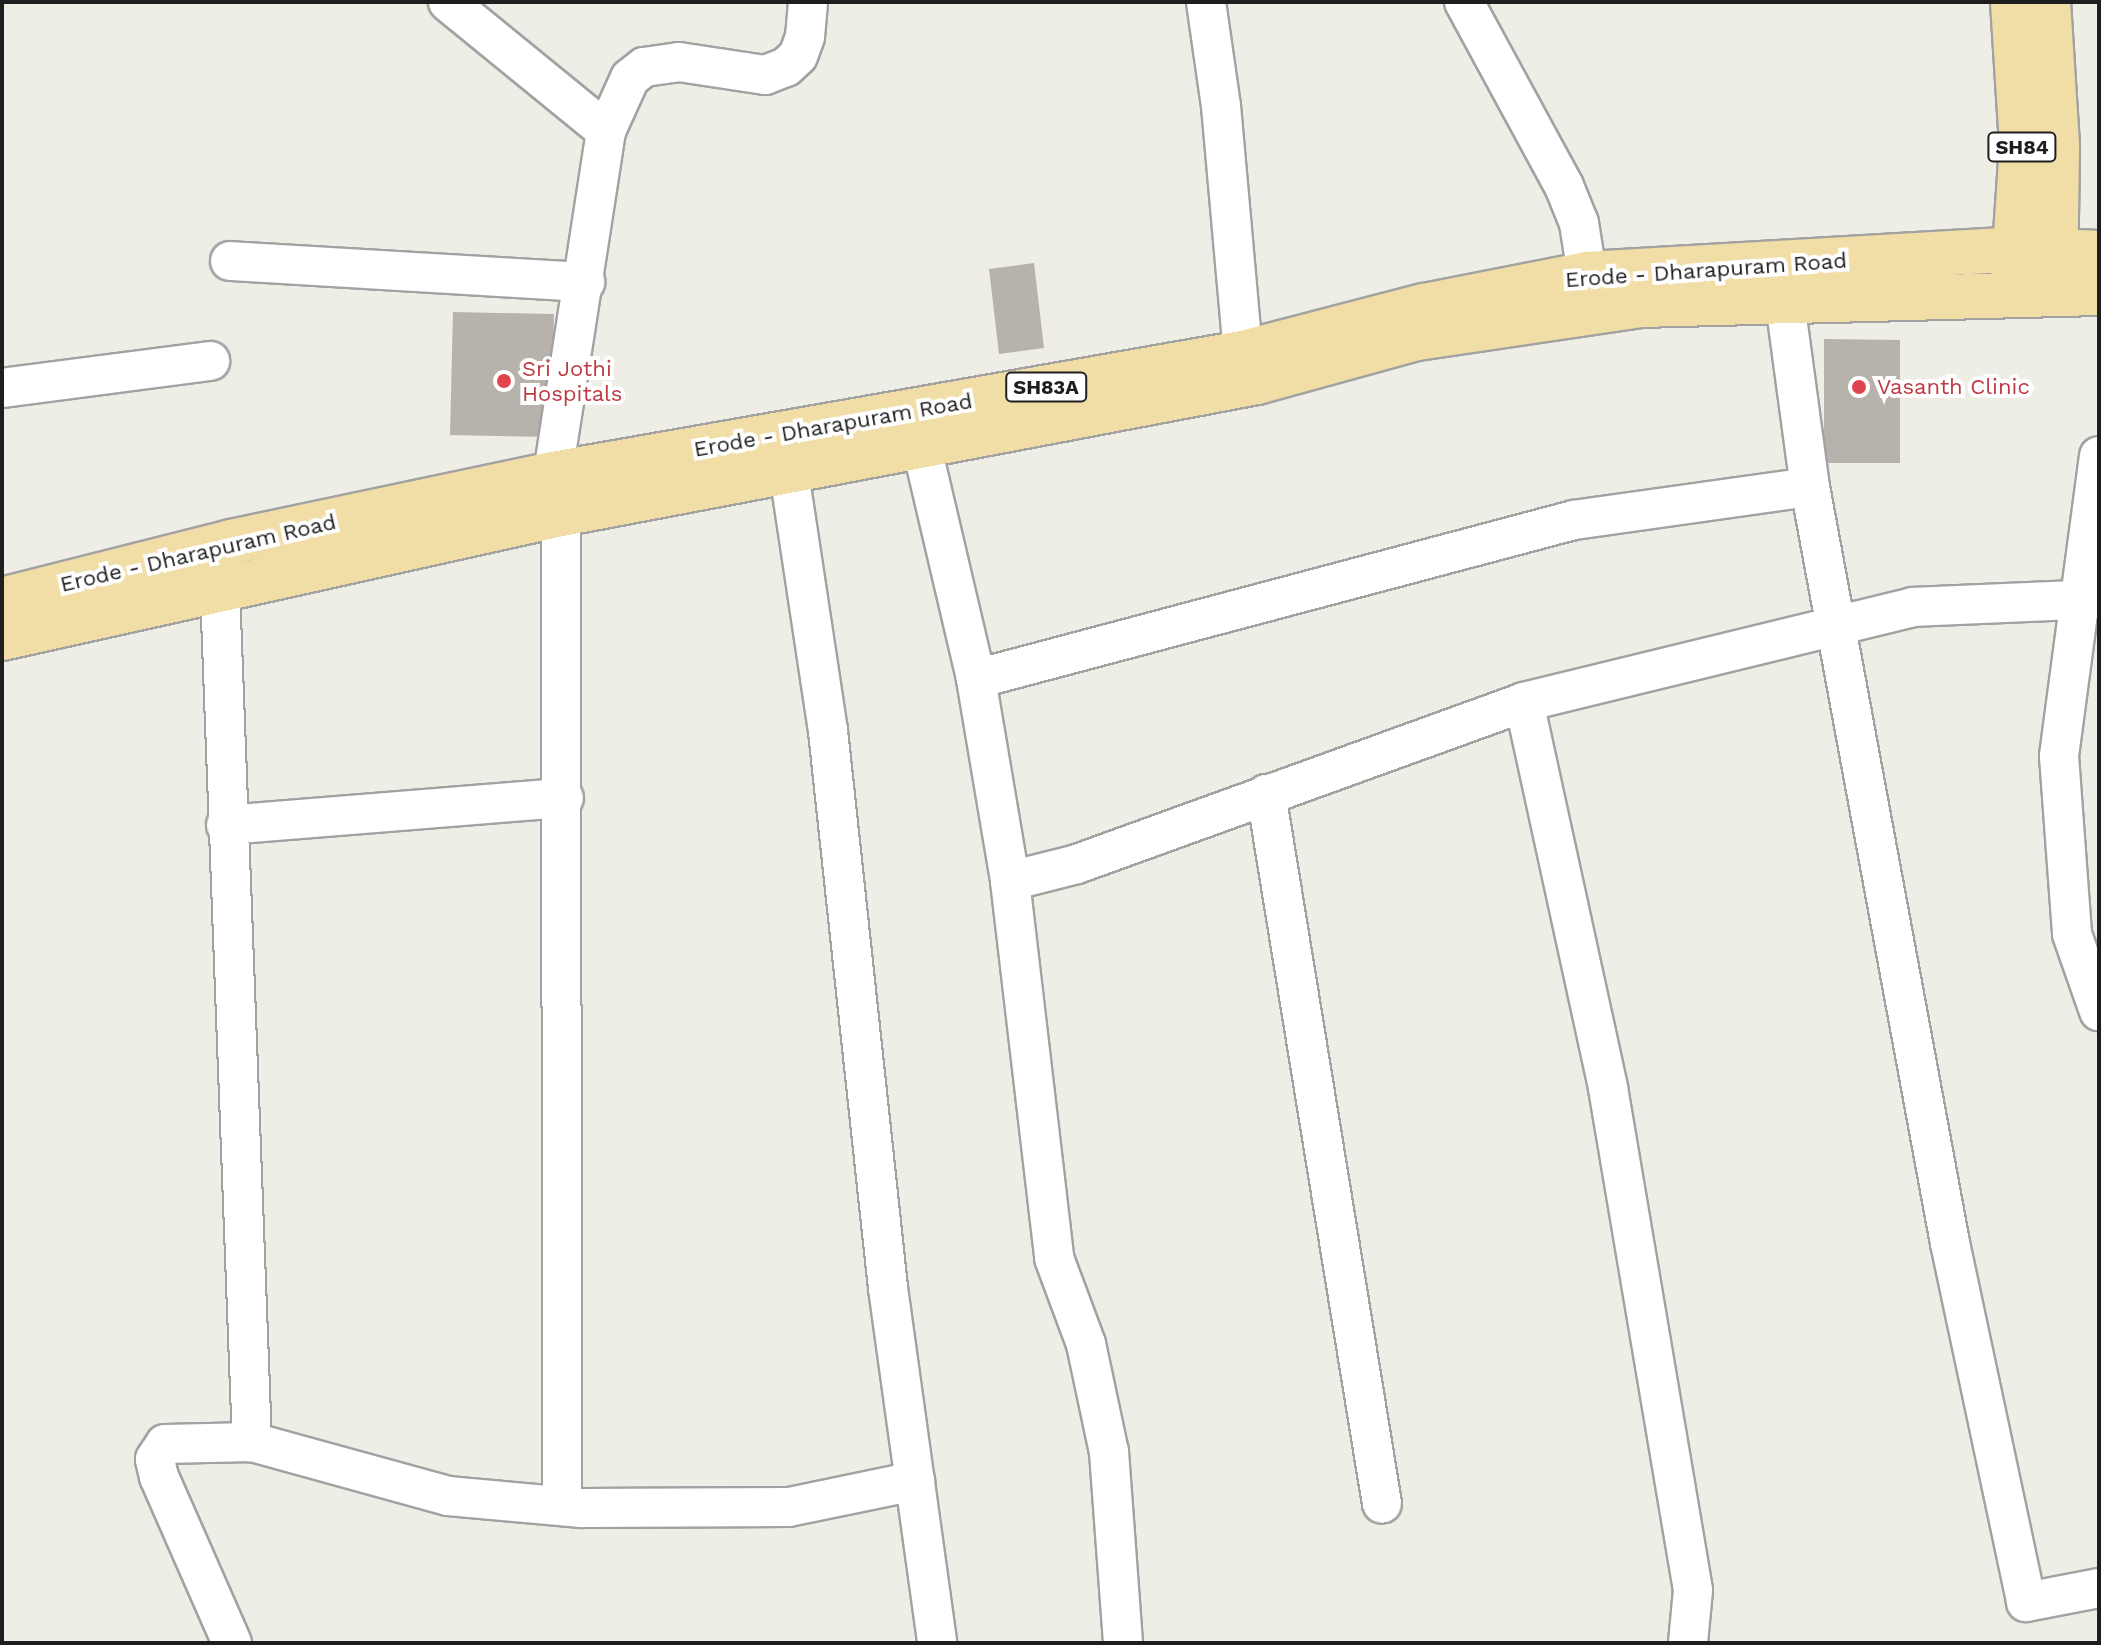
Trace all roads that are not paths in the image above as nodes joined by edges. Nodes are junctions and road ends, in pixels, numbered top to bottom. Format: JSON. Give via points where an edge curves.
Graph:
{"nodes":[{"id":1,"x":449,"y":2,"type":"edge"},
{"id":2,"x":808,"y":2,"type":"edge"},
{"id":3,"x":1206,"y":2,"type":"edge"},
{"id":4,"x":1464,"y":2,"type":"edge"},
{"id":5,"x":2013,"y":2,"type":"edge"},
{"id":6,"x":2048,"y":2,"type":"edge"},
{"id":7,"x":606,"y":131,"type":"junction"},
{"id":8,"x":2099,"y":253,"type":"edge"},
{"id":9,"x":230,"y":261,"type":"dead end"},
{"id":10,"x":2042,"y":266,"type":"junction"},
{"id":11,"x":1587,"y":274,"type":"junction"},
{"id":12,"x":585,"y":282,"type":"junction"},
{"id":13,"x":1782,"y":283,"type":"junction"},
{"id":14,"x":2011,"y":293,"type":"joint"},
{"id":15,"x":2099,"y":293,"type":"edge"},
{"id":16,"x":1243,"y":353,"type":"junction"},
{"id":17,"x":210,"y":361,"type":"dead end"},
{"id":18,"x":2,"y":388,"type":"edge"},
{"id":19,"x":922,"y":448,"type":"junction"},
{"id":20,"x":2099,"y":456,"type":"edge"},
{"id":21,"x":789,"y":473,"type":"junction"},
{"id":22,"x":1810,"y":487,"type":"junction"},
{"id":23,"x":557,"y":494,"type":"junction"},
{"id":24,"x":220,"y":590,"type":"junction"},
{"id":25,"x":2,"y":600,"type":"edge"},
{"id":26,"x":2088,"y":600,"type":"edge"},
{"id":27,"x":1837,"y":623,"type":"junction"},
{"id":28,"x":2,"y":638,"type":"edge"},
{"id":29,"x":976,"y":679,"type":"junction"},
{"id":30,"x":1524,"y":702,"type":"junction"},
{"id":31,"x":1266,"y":794,"type":"junction"},
{"id":32,"x":564,"y":798,"type":"junction"},
{"id":33,"x":226,"y":825,"type":"junction"},
{"id":34,"x":1010,"y":881,"type":"junction"},
{"id":35,"x":2099,"y":1011,"type":"edge"},
{"id":36,"x":252,"y":1442,"type":"junction"},
{"id":37,"x":915,"y":1481,"type":"junction"},
{"id":38,"x":1382,"y":1504,"type":"dead end"},
{"id":39,"x":562,"y":1506,"type":"junction"},
{"id":40,"x":2099,"y":1588,"type":"edge"},
{"id":41,"x":232,"y":1643,"type":"edge"},
{"id":42,"x":937,"y":1643,"type":"edge"},
{"id":43,"x":1123,"y":1643,"type":"edge"},
{"id":44,"x":1688,"y":1643,"type":"edge"}],
"edges":[{"from":1,"to":7,"type":"street"},
{"from":2,"to":7,"type":"street","via":[[801,47],[786,67],[765,75],[679,62],[644,67],[630,78]]},
{"from":3,"to":16,"type":"street","via":[[1221,106]]},
{"from":4,"to":11,"type":"street","via":[[1564,186],[1579,223]]},
{"from":5,"to":10,"type":"main road","number":"SH84","via":[[2022,146]]},
{"from":6,"to":10,"type":"main road","number":"SH84","via":[[2057,147]]},
{"from":7,"to":12,"type":"street"},
{"from":8,"to":10,"type":"main road","name":"Erode - Dharapuram Road","number":"SH83A"},
{"from":9,"to":12,"type":"street"},
{"from":10,"to":13,"type":"main road","name":"Erode - Dharapuram Road","number":"SH83A"},
{"from":10,"to":14,"type":"main road","number":"SH84"},
{"from":10,"to":15,"type":"main road","name":"Erode - Dharapuram Road","number":"SH83A"},
{"from":11,"to":13,"type":"main road","name":"Erode - Dharapuram Road","number":"SH83A"},
{"from":11,"to":16,"type":"main road","name":"Erode - Dharapuram Road","number":"SH83A","via":[[1424,306]]},
{"from":12,"to":23,"type":"street"},
{"from":13,"to":14,"type":"main road","name":"Erode - Dharapuram Road","number":"SH83A"},
{"from":13,"to":19,"type":"main road","name":"Erode - Dharapuram Road","number":"SH83A","via":[[1417,338],[1257,382]]},
{"from":13,"to":22,"type":"street"},
{"from":16,"to":23,"type":"main road","name":"Erode - Dharapuram Road","number":"SH83A"},
{"from":17,"to":18,"type":"street"},
{"from":19,"to":21,"type":"main road","name":"Erode - Dharapuram Road","number":"SH83A"},
{"from":19,"to":29,"type":"street"},
{"from":20,"to":26,"type":"street"},
{"from":21,"to":23,"type":"main road","name":"Erode - Dharapuram Road","number":"SH83A"},
{"from":21,"to":37,"type":"street","via":[[828,731],[888,1288]]},
{"from":22,"to":27,"type":"street"},
{"from":22,"to":29,"type":"street","via":[[1574,520]]},
{"from":23,"to":24,"type":"main road","name":"Erode - Dharapuram Road","number":"SH83A"},
{"from":23,"to":25,"type":"main road","name":"Erode - Dharapuram Road","number":"SH83A","via":[[231,542]]},
{"from":23,"to":32,"type":"street"},
{"from":24,"to":28,"type":"main road","name":"Erode - Dharapuram Road","number":"SH83A"},
{"from":24,"to":33,"type":"street"},
{"from":26,"to":27,"type":"street","via":[[1913,607]]},
{"from":26,"to":35,"type":"street","via":[[2059,756],[2072,934]]},
{"from":27,"to":30,"type":"street"},
{"from":27,"to":40,"type":"street","via":[[1950,1243],[2026,1602]]},
{"from":29,"to":34,"type":"street"},
{"from":30,"to":31,"type":"street"},
{"from":30,"to":44,"type":"street","via":[[1608,1088],[1693,1590]]},
{"from":31,"to":34,"type":"street","via":[[1077,864]]},
{"from":31,"to":38,"type":"street"},
{"from":32,"to":33,"type":"street"},
{"from":32,"to":39,"type":"street"},
{"from":33,"to":36,"type":"street"},
{"from":34,"to":43,"type":"street","via":[[1054,1258],[1086,1344],[1109,1452]]},
{"from":36,"to":39,"type":"street","via":[[448,1496]]},
{"from":36,"to":41,"type":"street","via":[[165,1444],[155,1459]]},
{"from":37,"to":39,"type":"street","via":[[789,1507]]},
{"from":37,"to":42,"type":"street"}]}
